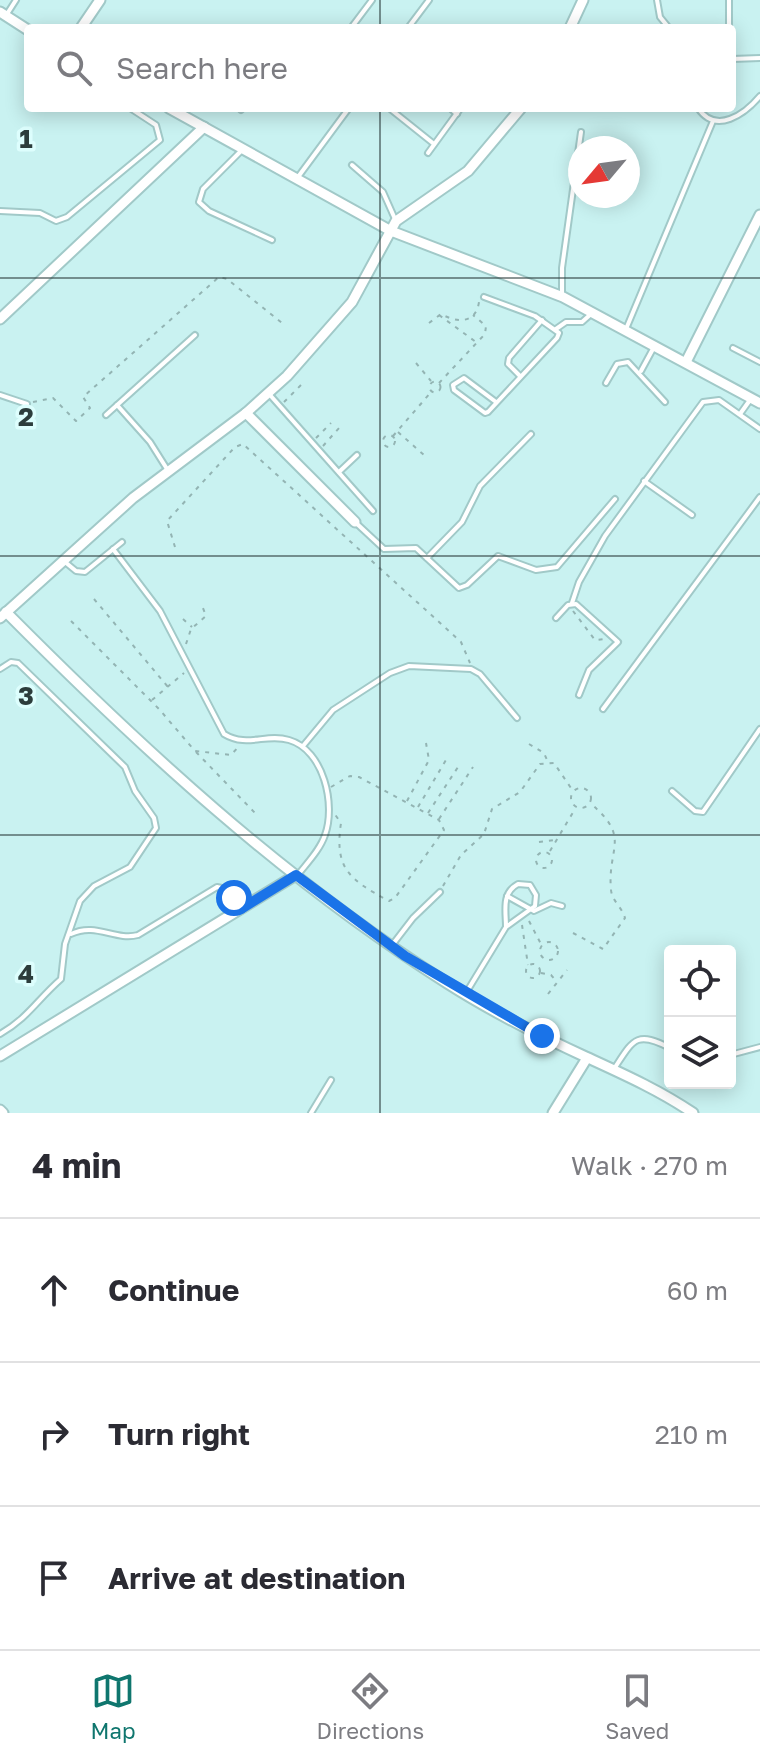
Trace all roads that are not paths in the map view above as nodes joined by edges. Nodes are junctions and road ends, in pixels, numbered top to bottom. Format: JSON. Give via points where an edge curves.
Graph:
{"nodes":[{"id":1,"x":16,"y":0,"type":"edge"},
{"id":2,"x":100,"y":0,"type":"edge"},
{"id":3,"x":372,"y":0,"type":"edge"},
{"id":4,"x":429,"y":0,"type":"edge"},
{"id":5,"x":583,"y":0,"type":"edge"},
{"id":6,"x":657,"y":0,"type":"edge"},
{"id":7,"x":729,"y":0,"type":"edge"},
{"id":8,"x":3,"y":14,"type":"edge"},
{"id":9,"x":84,"y":24,"type":"edge"},
{"id":10,"x":354,"y":24,"type":"edge"},
{"id":11,"x":411,"y":24,"type":"edge"},
{"id":12,"x":572,"y":24,"type":"edge"},
{"id":13,"x":666,"y":24,"type":"edge"},
{"id":14,"x":729,"y":24,"type":"edge"},
{"id":15,"x":24,"y":27,"type":"edge"},
{"id":16,"x":760,"y":58,"type":"edge"},
{"id":17,"x":736,"y":59,"type":"edge"},
{"id":18,"x":760,"y":96,"type":"edge"},
{"id":19,"x":136,"y":112,"type":"edge"},
{"id":20,"x":176,"y":112,"type":"edge"},
{"id":21,"x":346,"y":112,"type":"edge"},
{"id":22,"x":394,"y":112,"type":"edge"},
{"id":23,"x":458,"y":112,"type":"edge"},
{"id":24,"x":518,"y":112,"type":"edge"},
{"id":25,"x":703,"y":112,"type":"edge"},
{"id":26,"x":713,"y":121,"type":"junction"},
{"id":27,"x":204,"y":127,"type":"junction"},
{"id":28,"x":581,"y":132,"type":"dead end"},
{"id":29,"x":434,"y":144,"type":"junction"},
{"id":30,"x":244,"y":149,"type":"junction"},
{"id":31,"x":428,"y":153,"type":"dead end"},
{"id":32,"x":352,"y":165,"type":"dead end"},
{"id":33,"x":296,"y":178,"type":"junction"},
{"id":34,"x":0,"y":211,"type":"edge"},
{"id":35,"x":760,"y":215,"type":"edge"},
{"id":36,"x":396,"y":221,"type":"junction"},
{"id":37,"x":391,"y":231,"type":"junction"},
{"id":38,"x":272,"y":240,"type":"dead end"},
{"id":39,"x":484,"y":297,"type":"road end"},
{"id":40,"x":563,"y":297,"type":"junction"},
{"id":41,"x":593,"y":312,"type":"junction"},
{"id":42,"x":0,"y":319,"type":"edge"},
{"id":43,"x":542,"y":320,"type":"junction"},
{"id":44,"x":556,"y":329,"type":"junction"},
{"id":45,"x":626,"y":330,"type":"junction"},
{"id":46,"x":195,"y":335,"type":"dead end"},
{"id":47,"x":655,"y":345,"type":"junction"},
{"id":48,"x":733,"y":348,"type":"dead end"},
{"id":49,"x":686,"y":362,"type":"junction"},
{"id":50,"x":760,"y":362,"type":"edge"},
{"id":51,"x":640,"y":371,"type":"junction"},
{"id":52,"x":521,"y":376,"type":"junction"},
{"id":53,"x":606,"y":383,"type":"dead end"},
{"id":54,"x":269,"y":393,"type":"junction"},
{"id":55,"x":0,"y":395,"type":"edge"},
{"id":56,"x":756,"y":400,"type":"edge"},
{"id":57,"x":496,"y":402,"type":"junction"},
{"id":58,"x":665,"y":402,"type":"dead end"},
{"id":59,"x":27,"y":404,"type":"road end"},
{"id":60,"x":117,"y":405,"type":"junction"},
{"id":61,"x":246,"y":413,"type":"junction"},
{"id":62,"x":740,"y":414,"type":"junction"},
{"id":63,"x":106,"y":415,"type":"dead end"},
{"id":64,"x":760,"y":429,"type":"edge"},
{"id":65,"x":531,"y":434,"type":"dead end"},
{"id":66,"x":357,"y":455,"type":"dead end"},
{"id":67,"x":168,"y":471,"type":"junction"},
{"id":68,"x":339,"y":472,"type":"junction"},
{"id":69,"x":644,"y":481,"type":"junction"},
{"id":70,"x":760,"y":497,"type":"edge"},
{"id":71,"x":615,"y":499,"type":"dead end"},
{"id":72,"x":373,"y":511,"type":"dead end"},
{"id":73,"x":692,"y":515,"type":"dead end"},
{"id":74,"x":355,"y":522,"type":"joint"},
{"id":75,"x":122,"y":542,"type":"dead end"},
{"id":76,"x":113,"y":549,"type":"junction"},
{"id":77,"x":427,"y":558,"type":"junction"},
{"id":78,"x":63,"y":560,"type":"junction"},
{"id":79,"x":572,"y":603,"type":"junction"},
{"id":80,"x":3,"y":615,"type":"edge"},
{"id":81,"x":556,"y":618,"type":"dead end"},
{"id":82,"x":0,"y":669,"type":"edge"},
{"id":83,"x":579,"y":695,"type":"dead end"},
{"id":84,"x":603,"y":709,"type":"dead end"},
{"id":85,"x":517,"y":718,"type":"dead end"},
{"id":86,"x":760,"y":729,"type":"edge"},
{"id":87,"x":303,"y":746,"type":"junction"},
{"id":88,"x":672,"y":791,"type":"dead end"},
{"id":89,"x":297,"y":875,"type":"junction"},
{"id":90,"x":440,"y":892,"type":"road end"},
{"id":91,"x":506,"y":896,"type":"junction"},
{"id":92,"x":562,"y":906,"type":"dead end"},
{"id":93,"x":241,"y":909,"type":"junction"},
{"id":94,"x":532,"y":911,"type":"junction"},
{"id":95,"x":74,"y":922,"type":"junction"},
{"id":96,"x":506,"y":927,"type":"junction"},
{"id":97,"x":82,"y":929,"type":"junction"},
{"id":98,"x":69,"y":935,"type":"junction"},
{"id":99,"x":391,"y":946,"type":"junction"},
{"id":100,"x":466,"y":994,"type":"junction"},
{"id":101,"x":0,"y":1034,"type":"edge"},
{"id":102,"x":664,"y":1045,"type":"edge"},
{"id":103,"x":760,"y":1047,"type":"edge"},
{"id":104,"x":736,"y":1053,"type":"edge"},
{"id":105,"x":0,"y":1056,"type":"edge"},
{"id":106,"x":587,"y":1058,"type":"junction"},
{"id":107,"x":614,"y":1069,"type":"junction"},
{"id":108,"x":331,"y":1080,"type":"dead end"},
{"id":109,"x":311,"y":1113,"type":"edge"},
{"id":110,"x":553,"y":1113,"type":"edge"},
{"id":111,"x":693,"y":1113,"type":"edge"}],
"edges":[{"from":1,"to":8,"type":"lane"},
{"from":2,"to":9,"type":"street"},
{"from":3,"to":10,"type":"lane"},
{"from":4,"to":11,"type":"lane"},
{"from":5,"to":12,"type":"street"},
{"from":6,"to":13,"type":"lane"},
{"from":7,"to":14,"type":"lane"},
{"from":8,"to":15,"type":"street"},
{"from":16,"to":17,"type":"lane"},
{"from":18,"to":26,"type":"lane","via":[[732,119]]},
{"from":19,"to":34,"type":"lane","via":[[156,125],[160,140],[67,217],[56,221],[40,213]]},
{"from":20,"to":27,"type":"street"},
{"from":21,"to":33,"type":"lane"},
{"from":22,"to":29,"type":"lane"},
{"from":23,"to":29,"type":"lane"},
{"from":24,"to":36,"type":"street","via":[[468,171]]},
{"from":25,"to":26,"type":"lane"},
{"from":26,"to":45,"type":"lane"},
{"from":27,"to":30,"type":"street"},
{"from":27,"to":42,"type":"street"},
{"from":28,"to":40,"type":"lane","via":[[562,268]]},
{"from":29,"to":31,"type":"lane"},
{"from":30,"to":33,"type":"street"},
{"from":30,"to":38,"type":"lane","via":[[203,189],[199,202]]},
{"from":32,"to":36,"type":"lane","via":[[383,192]]},
{"from":33,"to":37,"type":"street"},
{"from":35,"to":49,"type":"street"},
{"from":36,"to":37,"type":"street"},
{"from":37,"to":40,"type":"street"},
{"from":37,"to":54,"type":"street","via":[[352,302]]},
{"from":39,"to":43,"type":"lane"},
{"from":40,"to":41,"type":"street"},
{"from":41,"to":44,"type":"lane","via":[[582,322],[566,322]]},
{"from":41,"to":45,"type":"street"},
{"from":43,"to":44,"type":"lane"},
{"from":43,"to":52,"type":"lane","via":[[509,358],[508,364]]},
{"from":44,"to":52,"type":"lane","via":[[559,336]]},
{"from":45,"to":47,"type":"street"},
{"from":46,"to":60,"type":"lane"},
{"from":47,"to":49,"type":"street"},
{"from":47,"to":51,"type":"lane"},
{"from":48,"to":50,"type":"lane"},
{"from":49,"to":56,"type":"street"},
{"from":51,"to":53,"type":"lane","via":[[623,362]]},
{"from":51,"to":58,"type":"lane"},
{"from":52,"to":57,"type":"lane"},
{"from":54,"to":61,"type":"street"},
{"from":54,"to":68,"type":"lane"},
{"from":55,"to":59,"type":"lane"},
{"from":56,"to":62,"type":"lane"},
{"from":57,"to":57,"type":"lane","via":[[482,413],[453,385],[464,378]]},
{"from":60,"to":63,"type":"lane"},
{"from":60,"to":67,"type":"lane"},
{"from":61,"to":67,"type":"street"},
{"from":61,"to":74,"type":"street"},
{"from":62,"to":64,"type":"lane"},
{"from":62,"to":69,"type":"lane","via":[[719,400],[703,402]]},
{"from":65,"to":77,"type":"lane","via":[[480,486],[462,522]]},
{"from":66,"to":68,"type":"lane"},
{"from":67,"to":78,"type":"street"},
{"from":68,"to":72,"type":"lane"},
{"from":69,"to":73,"type":"lane"},
{"from":69,"to":79,"type":"lane","via":[[584,571]]},
{"from":70,"to":84,"type":"lane"},
{"from":71,"to":77,"type":"lane","via":[[551,571],[498,556],[459,588]]},
{"from":74,"to":77,"type":"lane","via":[[384,549],[410,546]]},
{"from":75,"to":76,"type":"lane"},
{"from":76,"to":78,"type":"lane","via":[[85,572]]},
{"from":76,"to":87,"type":"lane","via":[[160,611],[224,734],[241,742],[284,738]]},
{"from":78,"to":80,"type":"street"},
{"from":79,"to":81,"type":"lane"},
{"from":79,"to":83,"type":"lane","via":[[618,645],[594,663]]},
{"from":80,"to":89,"type":"street","via":[[148,750]]},
{"from":82,"to":95,"type":"lane","via":[[18,663],[125,767],[156,823],[130,867],[84,895]]},
{"from":85,"to":87,"type":"lane","via":[[471,669],[419,665],[390,673],[333,710]]},
{"from":86,"to":88,"type":"lane","via":[[703,812]]},
{"from":87,"to":89,"type":"lane","via":[[327,790],[330,811],[325,836]]},
{"from":89,"to":93,"type":"street"},
{"from":89,"to":99,"type":"street"},
{"from":90,"to":99,"type":"lane"},
{"from":91,"to":94,"type":"lane"},
{"from":91,"to":94,"type":"lane","via":[[513,886],[530,885],[537,900]]},
{"from":91,"to":96,"type":"lane"},
{"from":92,"to":94,"type":"lane","via":[[551,903]]},
{"from":93,"to":97,"type":"lane","via":[[226,889],[217,887],[138,935]]},
{"from":93,"to":105,"type":"street"},
{"from":94,"to":96,"type":"lane"},
{"from":95,"to":97,"type":"lane"},
{"from":95,"to":98,"type":"lane"},
{"from":96,"to":100,"type":"lane"},
{"from":97,"to":98,"type":"lane"},
{"from":98,"to":101,"type":"lane","via":[[61,979],[23,1021]]},
{"from":99,"to":100,"type":"street"},
{"from":100,"to":106,"type":"street"},
{"from":102,"to":107,"type":"lane","via":[[640,1038]]},
{"from":103,"to":104,"type":"lane"},
{"from":106,"to":107,"type":"street"},
{"from":106,"to":110,"type":"street"},
{"from":107,"to":111,"type":"street"},
{"from":108,"to":109,"type":"lane"}]}
